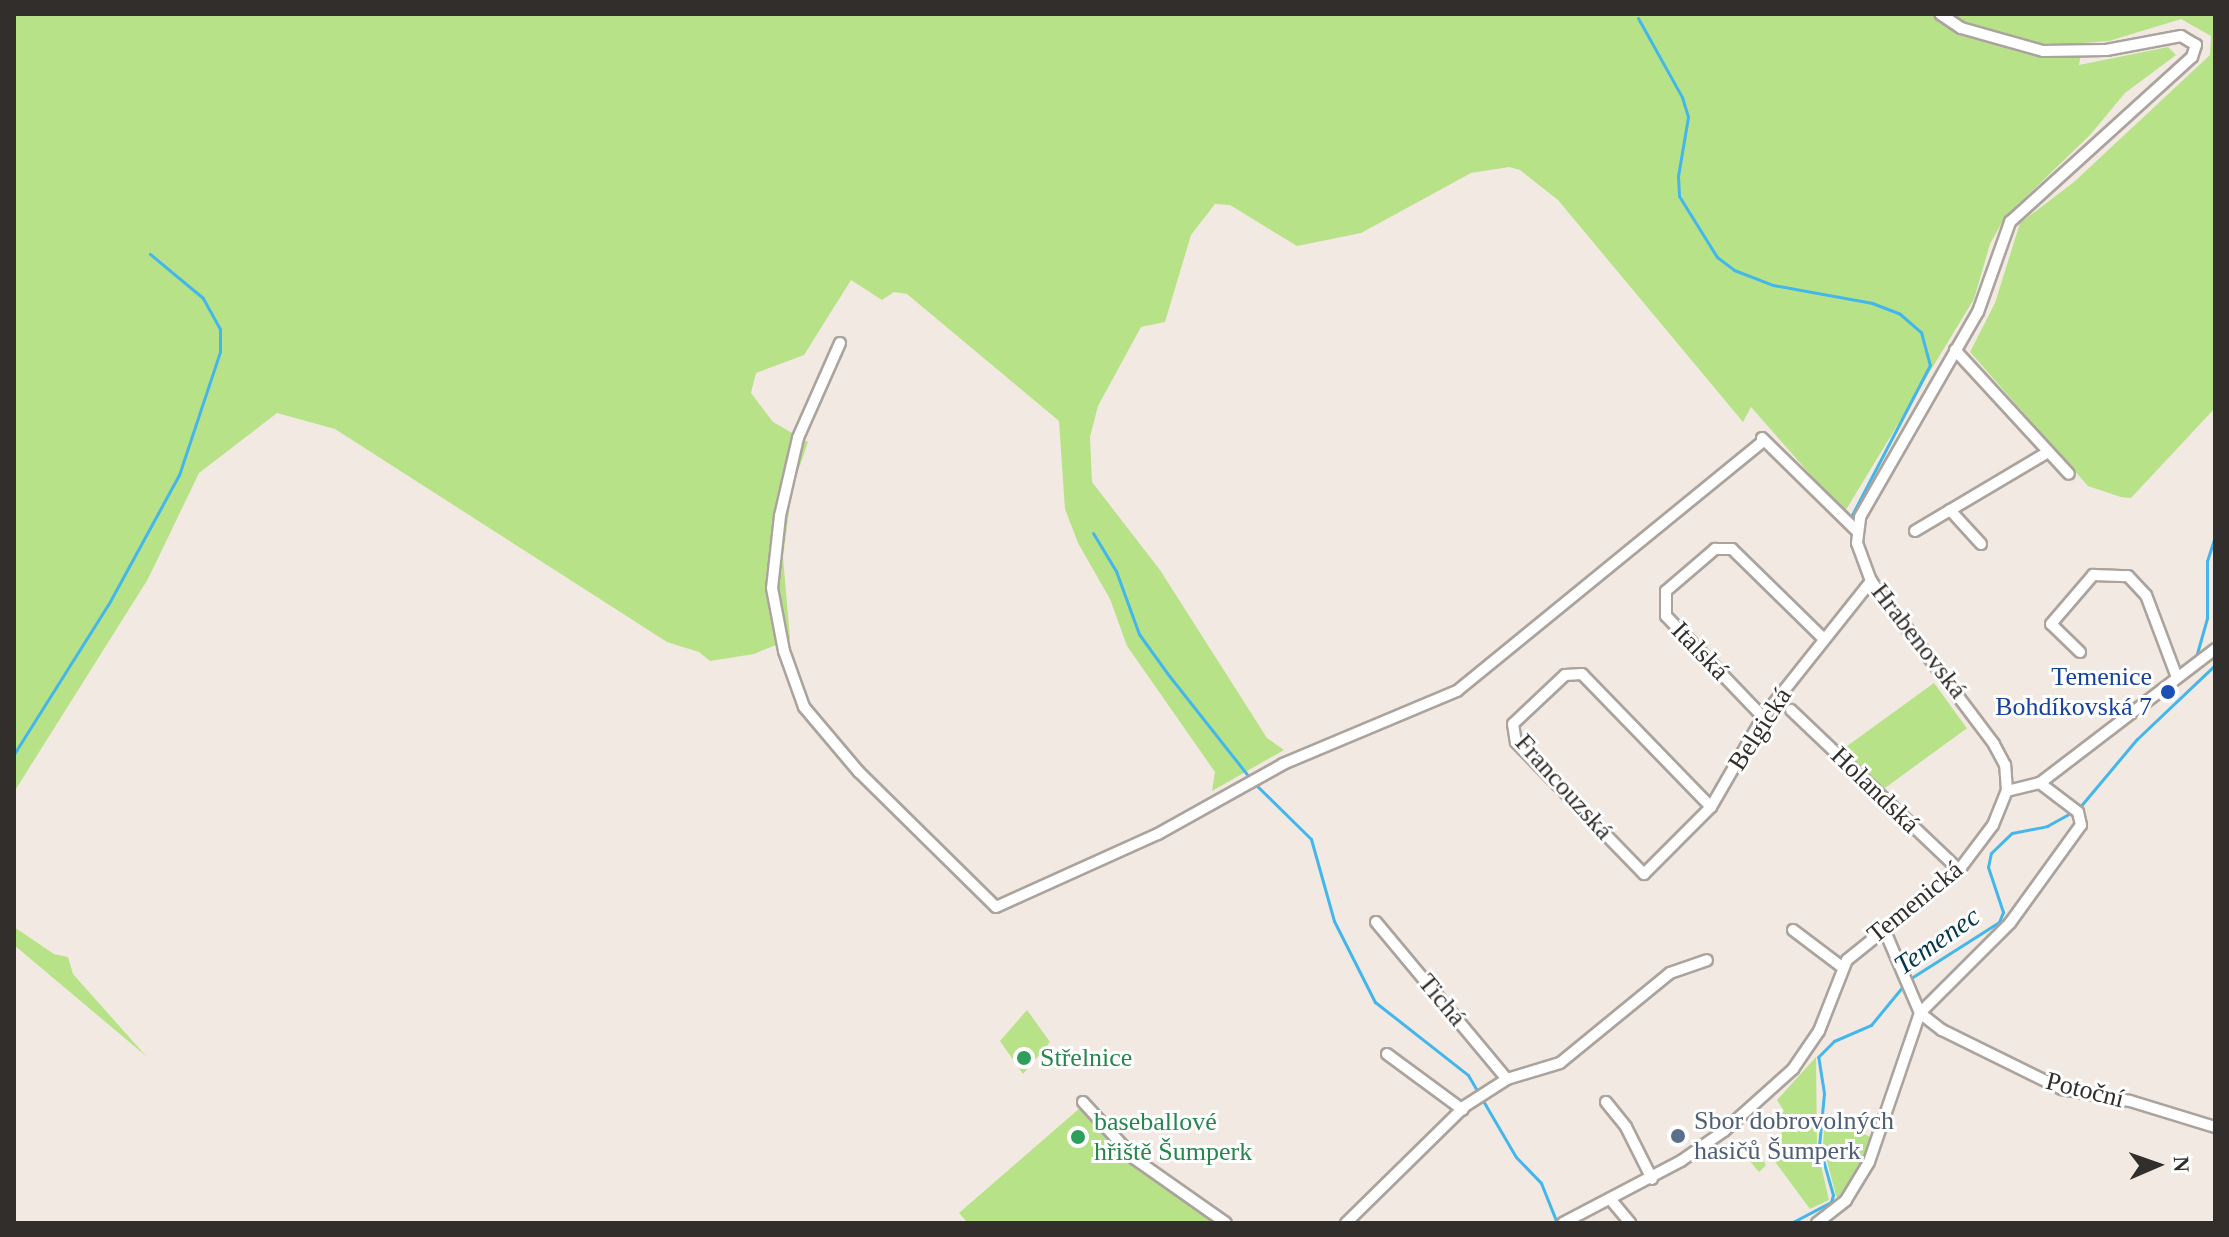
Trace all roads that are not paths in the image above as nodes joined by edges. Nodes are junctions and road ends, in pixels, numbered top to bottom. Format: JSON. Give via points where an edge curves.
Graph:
{"nodes":[{"id":1,"x":1940,"y":14,"type":"edge"},
{"id":2,"x":840,"y":343,"type":"dead end"},
{"id":3,"x":1955,"y":350,"type":"junction"},
{"id":4,"x":2048,"y":452,"type":"junction"},
{"id":5,"x":2069,"y":474,"type":"dead end"},
{"id":6,"x":1950,"y":510,"type":"junction"},
{"id":7,"x":1857,"y":531,"type":"junction"},
{"id":8,"x":1915,"y":531,"type":"dead end"},
{"id":9,"x":1981,"y":544,"type":"dead end"},
{"id":10,"x":1871,"y":581,"type":"junction"},
{"id":11,"x":1823,"y":638,"type":"junction"},
{"id":12,"x":2215,"y":649,"type":"edge"},
{"id":13,"x":2080,"y":652,"type":"dead end"},
{"id":14,"x":2176,"y":675,"type":"junction"},
{"id":15,"x":1791,"y":710,"type":"dead end"},
{"id":16,"x":1763,"y":717,"type":"junction"},
{"id":17,"x":2040,"y":783,"type":"junction"},
{"id":18,"x":2007,"y":791,"type":"junction"},
{"id":19,"x":1711,"y":807,"type":"junction"},
{"id":20,"x":1959,"y":870,"type":"junction"},
{"id":21,"x":1644,"y":874,"type":"joint"},
{"id":22,"x":1376,"y":922,"type":"dead end"},
{"id":23,"x":1884,"y":929,"type":"junction"},
{"id":24,"x":1793,"y":930,"type":"dead end"},
{"id":25,"x":1707,"y":960,"type":"dead end"},
{"id":26,"x":1842,"y":967,"type":"junction"},
{"id":27,"x":1920,"y":1013,"type":"junction"},
{"id":28,"x":1387,"y":1054,"type":"dead end"},
{"id":29,"x":1507,"y":1079,"type":"junction"},
{"id":30,"x":1083,"y":1102,"type":"dead end"},
{"id":31,"x":1606,"y":1102,"type":"dead end"},
{"id":32,"x":1463,"y":1110,"type":"junction"},
{"id":33,"x":2215,"y":1127,"type":"edge"},
{"id":34,"x":1652,"y":1179,"type":"junction"},
{"id":35,"x":1611,"y":1200,"type":"junction"},
{"id":36,"x":1226,"y":1223,"type":"edge"},
{"id":37,"x":1346,"y":1223,"type":"edge"},
{"id":38,"x":1563,"y":1223,"type":"edge"},
{"id":39,"x":1630,"y":1223,"type":"edge"},
{"id":40,"x":1817,"y":1223,"type":"edge"}],
"edges":[{"from":1,"to":3,"type":"street","via":[[1961,28],[2043,51],[2106,50],[2181,36],[2196,45],[2192,57],[2010,222],[1978,312]]},
{"from":2,"to":7,"type":"street","via":[[798,438],[780,516],[772,588],[784,651],[804,707],[988,903],[1000,907],[1158,834],[1288,762],[1457,691],[1762,438]]},
{"from":3,"to":4,"type":"street"},
{"from":3,"to":7,"type":"street","via":[[1869,498]]},
{"from":4,"to":5,"type":"street"},
{"from":4,"to":6,"type":"street"},
{"from":6,"to":8,"type":"street"},
{"from":6,"to":9,"type":"street"},
{"from":7,"to":10,"type":"street","name":"Hrabenovská"},
{"from":10,"to":11,"type":"street","name":"Belgická"},
{"from":10,"to":18,"type":"street","name":"Hrabenovská","via":[[1994,744],[2005,765]]},
{"from":11,"to":16,"type":"street","name":"Belgická"},
{"from":11,"to":16,"type":"street","name":"Italská","via":[[1732,549],[1715,549],[1666,591],[1666,616]]},
{"from":12,"to":14,"type":"street"},
{"from":13,"to":14,"type":"street","via":[[2051,624],[2093,575],[2128,576],[2146,595]]},
{"from":14,"to":17,"type":"street"},
{"from":15,"to":20,"type":"street","name":"Holandská"},
{"from":16,"to":19,"type":"street","name":"Belgická"},
{"from":17,"to":18,"type":"street"},
{"from":17,"to":27,"type":"street","via":[[2076,810],[2078,829],[2010,923]]},
{"from":18,"to":20,"type":"street","name":"Temenická","via":[[1993,825]]},
{"from":19,"to":21,"type":"street","name":"Belgická"},
{"from":19,"to":21,"type":"street","name":"Francouzská","via":[[1582,674],[1565,675],[1519,716],[1512,733],[1516,742]]},
{"from":20,"to":23,"type":"street","name":"Temenická"},
{"from":22,"to":29,"type":"street","name":"Tichá"},
{"from":23,"to":26,"type":"street","name":"Temenická"},
{"from":23,"to":27,"type":"street"},
{"from":24,"to":26,"type":"street"},
{"from":25,"to":29,"type":"street","via":[[1670,973],[1560,1063]]},
{"from":26,"to":34,"type":"street","name":"Temenická","via":[[1819,1031],[1793,1069],[1724,1131]]},
{"from":27,"to":33,"type":"street","name":"Potoční","via":[[2031,1077]]},
{"from":27,"to":40,"type":"street","via":[[1869,1162],[1846,1200]]},
{"from":28,"to":32,"type":"street"},
{"from":29,"to":32,"type":"street"},
{"from":30,"to":36,"type":"street","via":[[1135,1159]]},
{"from":31,"to":34,"type":"street","via":[[1626,1127]]},
{"from":32,"to":37,"type":"street"},
{"from":34,"to":35,"type":"street","name":"Temenická"},
{"from":35,"to":38,"type":"street","name":"Temenická"},
{"from":35,"to":39,"type":"street"}]}
